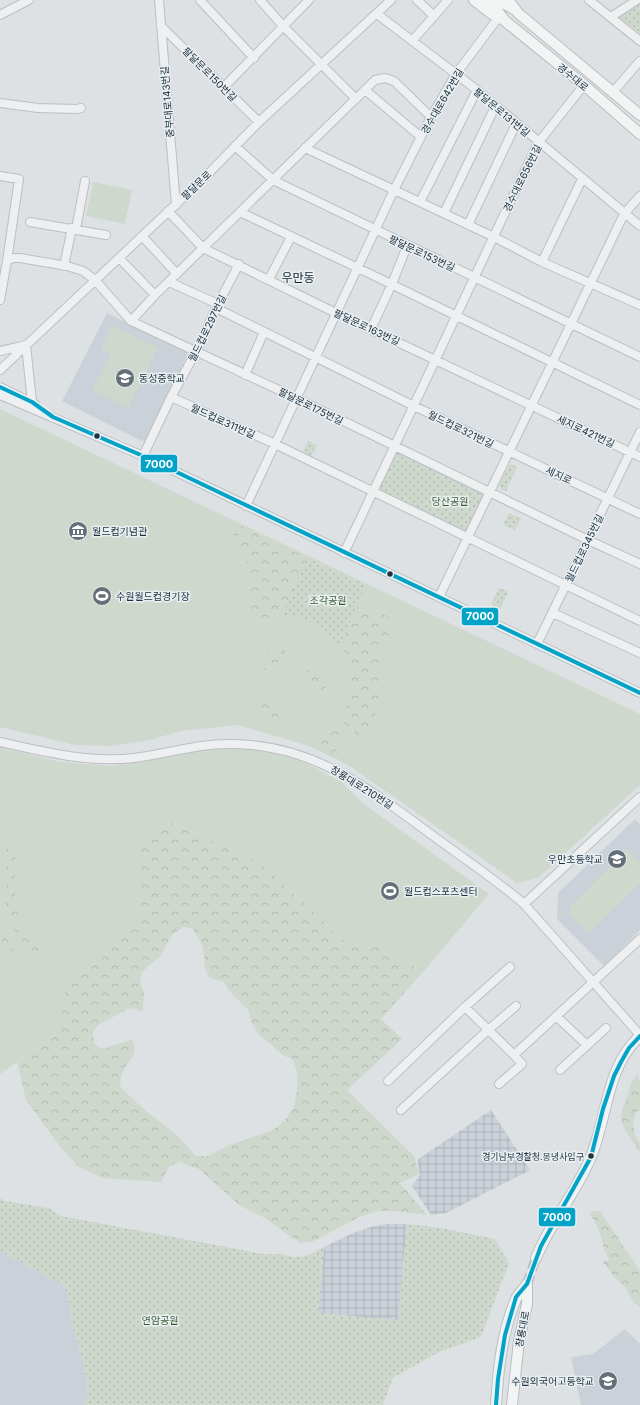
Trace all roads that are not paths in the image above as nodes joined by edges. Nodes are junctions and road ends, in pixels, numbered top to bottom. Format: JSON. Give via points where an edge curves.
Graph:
{"nodes":[{"id":1,"x":29,"y":0,"type":"edge"},
{"id":2,"x":159,"y":0,"type":"edge"},
{"id":3,"x":200,"y":0,"type":"edge"},
{"id":4,"x":260,"y":0,"type":"edge"},
{"id":5,"x":310,"y":0,"type":"edge"},
{"id":6,"x":391,"y":0,"type":"edge"},
{"id":7,"x":417,"y":0,"type":"edge"},
{"id":8,"x":448,"y":0,"type":"edge"},
{"id":9,"x":474,"y":0,"type":"edge"},
{"id":10,"x":486,"y":0,"type":"edge"},
{"id":11,"x":497,"y":0,"type":"edge"},
{"id":12,"x":589,"y":0,"type":"edge"},
{"id":13,"x":637,"y":0,"type":"edge"},
{"id":14,"x":511,"y":3,"type":"edge"},
{"id":15,"x":377,"y":14,"type":"junction"},
{"id":16,"x":0,"y":15,"type":"edge"},
{"id":17,"x":434,"y":16,"type":"junction"},
{"id":18,"x":611,"y":17,"type":"junction"},
{"id":19,"x":502,"y":19,"type":"junction"},
{"id":20,"x":161,"y":26,"type":"junction"},
{"id":21,"x":284,"y":27,"type":"junction"},
{"id":22,"x":412,"y":41,"type":"junction"},
{"id":23,"x":640,"y":41,"type":"edge"},
{"id":24,"x":254,"y":58,"type":"junction"},
{"id":25,"x":640,"y":60,"type":"edge"},
{"id":26,"x":322,"y":64,"type":"junction"},
{"id":27,"x":456,"y":74,"type":"junction"},
{"id":28,"x":584,"y":85,"type":"junction"},
{"id":29,"x":223,"y":88,"type":"junction"},
{"id":30,"x":365,"y":90,"type":"junction"},
{"id":31,"x":477,"y":90,"type":"junction"},
{"id":32,"x":613,"y":92,"type":"junction"},
{"id":33,"x":356,"y":99,"type":"junction"},
{"id":34,"x":0,"y":103,"type":"edge"},
{"id":35,"x":496,"y":107,"type":"junction"},
{"id":36,"x":80,"y":108,"type":"dead end"},
{"id":37,"x":640,"y":115,"type":"edge"},
{"id":38,"x":431,"y":117,"type":"junction"},
{"id":39,"x":259,"y":122,"type":"junction"},
{"id":40,"x":516,"y":124,"type":"junction"},
{"id":41,"x":640,"y":134,"type":"edge"},
{"id":42,"x":421,"y":137,"type":"junction"},
{"id":43,"x":538,"y":143,"type":"junction"},
{"id":44,"x":235,"y":146,"type":"junction"},
{"id":45,"x":305,"y":148,"type":"junction"},
{"id":46,"x":0,"y":176,"type":"edge"},
{"id":47,"x":582,"y":179,"type":"junction"},
{"id":48,"x":272,"y":180,"type":"junction"},
{"id":49,"x":85,"y":181,"type":"dead end"},
{"id":50,"x":394,"y":190,"type":"junction"},
{"id":51,"x":640,"y":196,"type":"edge"},
{"id":52,"x":420,"y":202,"type":"junction"},
{"id":53,"x":176,"y":205,"type":"junction"},
{"id":54,"x":168,"y":212,"type":"junction"},
{"id":55,"x":240,"y":212,"type":"junction"},
{"id":56,"x":444,"y":213,"type":"junction"},
{"id":57,"x":624,"y":214,"type":"junction"},
{"id":58,"x":30,"y":222,"type":"dead end"},
{"id":59,"x":468,"y":225,"type":"junction"},
{"id":60,"x":640,"y":226,"type":"edge"},
{"id":61,"x":74,"y":229,"type":"junction"},
{"id":62,"x":375,"y":231,"type":"junction"},
{"id":63,"x":106,"y":234,"type":"dead end"},
{"id":64,"x":142,"y":236,"type":"junction"},
{"id":65,"x":291,"y":237,"type":"junction"},
{"id":66,"x":494,"y":237,"type":"junction"},
{"id":67,"x":407,"y":246,"type":"junction"},
{"id":68,"x":204,"y":248,"type":"junction"},
{"id":69,"x":119,"y":258,"type":"junction"},
{"id":70,"x":7,"y":261,"type":"junction"},
{"id":71,"x":542,"y":262,"type":"junction"},
{"id":72,"x":239,"y":264,"type":"junction"},
{"id":73,"x":64,"y":266,"type":"junction"},
{"id":74,"x":358,"y":268,"type":"junction"},
{"id":75,"x":177,"y":274,"type":"junction"},
{"id":76,"x":474,"y":277,"type":"junction"},
{"id":77,"x":269,"y":279,"type":"junction"},
{"id":78,"x":95,"y":280,"type":"junction"},
{"id":79,"x":169,"y":282,"type":"junction"},
{"id":80,"x":590,"y":283,"type":"junction"},
{"id":81,"x":392,"y":284,"type":"junction"},
{"id":82,"x":155,"y":295,"type":"junction"},
{"id":83,"x":0,"y":300,"type":"edge"},
{"id":84,"x":640,"y":305,"type":"edge"},
{"id":85,"x":217,"y":306,"type":"junction"},
{"id":86,"x":336,"y":313,"type":"junction"},
{"id":87,"x":457,"y":315,"type":"junction"},
{"id":88,"x":131,"y":321,"type":"junction"},
{"id":89,"x":572,"y":324,"type":"junction"},
{"id":90,"x":371,"y":329,"type":"junction"},
{"id":91,"x":264,"y":332,"type":"junction"},
{"id":92,"x":26,"y":345,"type":"junction"},
{"id":93,"x":0,"y":351,"type":"edge"},
{"id":94,"x":196,"y":352,"type":"junction"},
{"id":95,"x":315,"y":357,"type":"junction"},
{"id":96,"x":640,"y":357,"type":"edge"},
{"id":97,"x":436,"y":360,"type":"junction"},
{"id":98,"x":553,"y":362,"type":"junction"},
{"id":99,"x":0,"y":370,"type":"edge"},
{"id":100,"x":245,"y":375,"type":"junction"},
{"id":101,"x":0,"y":387,"type":"edge"},
{"id":102,"x":0,"y":395,"type":"edge"},
{"id":103,"x":171,"y":397,"type":"junction"},
{"id":104,"x":296,"y":398,"type":"junction"},
{"id":105,"x":32,"y":402,"type":"junction"},
{"id":106,"x":532,"y":405,"type":"junction"},
{"id":107,"x":640,"y":405,"type":"edge"},
{"id":108,"x":414,"y":406,"type":"junction"},
{"id":109,"x":53,"y":417,"type":"junction"},
{"id":110,"x":640,"y":432,"type":"edge"},
{"id":111,"x":275,"y":444,"type":"junction"},
{"id":112,"x":395,"y":446,"type":"junction"},
{"id":113,"x":509,"y":452,"type":"junction"},
{"id":114,"x":631,"y":452,"type":"junction"},
{"id":115,"x":143,"y":456,"type":"junction"},
{"id":116,"x":640,"y":457,"type":"edge"},
{"id":117,"x":373,"y":492,"type":"junction"},
{"id":118,"x":490,"y":492,"type":"junction"},
{"id":119,"x":608,"y":498,"type":"junction"},
{"id":120,"x":246,"y":506,"type":"junction"},
{"id":121,"x":640,"y":514,"type":"edge"},
{"id":122,"x":468,"y":538,"type":"junction"},
{"id":123,"x":588,"y":540,"type":"junction"},
{"id":124,"x":344,"y":553,"type":"junction"},
{"id":125,"x":640,"y":564,"type":"edge"},
{"id":126,"x":566,"y":585,"type":"junction"},
{"id":127,"x":439,"y":597,"type":"junction"},
{"id":128,"x":553,"y":613,"type":"junction"},
{"id":129,"x":640,"y":621,"type":"edge"},
{"id":130,"x":537,"y":644,"type":"junction"},
{"id":131,"x":640,"y":653,"type":"edge"},
{"id":132,"x":639,"y":690,"type":"edge"},
{"id":133,"x":0,"y":742,"type":"edge"},
{"id":134,"x":640,"y":797,"type":"edge"},
{"id":135,"x":524,"y":904,"type":"junction"},
{"id":136,"x":640,"y":939,"type":"edge"},
{"id":137,"x":510,"y":968,"type":"dead end"},
{"id":138,"x":593,"y":983,"type":"junction"},
{"id":139,"x":516,"y":1006,"type":"dead end"},
{"id":140,"x":465,"y":1007,"type":"junction"},
{"id":141,"x":556,"y":1016,"type":"junction"},
{"id":142,"x":606,"y":1028,"type":"dead end"},
{"id":143,"x":488,"y":1030,"type":"junction"},
{"id":144,"x":640,"y":1035,"type":"edge"},
{"id":145,"x":588,"y":1045,"type":"junction"},
{"id":146,"x":514,"y":1055,"type":"junction"},
{"id":147,"x":560,"y":1070,"type":"dead end"},
{"id":148,"x":388,"y":1081,"type":"dead end"},
{"id":149,"x":499,"y":1084,"type":"dead end"},
{"id":150,"x":401,"y":1110,"type":"dead end"},
{"id":151,"x":536,"y":1258,"type":"tunnel mouth"},
{"id":152,"x":496,"y":1405,"type":"edge"},
{"id":153,"x":512,"y":1405,"type":"edge"}],
"edges":[{"from":1,"to":16,"type":"street"},
{"from":2,"to":20,"type":"street","name":"중부대로143번길"},
{"from":3,"to":24,"type":"street"},
{"from":4,"to":21,"type":"street"},
{"from":5,"to":21,"type":"street"},
{"from":6,"to":15,"type":"street","name":"팔달문로"},
{"from":7,"to":17,"type":"street"},
{"from":8,"to":17,"type":"street"},
{"from":9,"to":19,"type":"main road","name":"경수대로"},
{"from":10,"to":19,"type":"main road","name":"경수대로"},
{"from":11,"to":14,"type":"main road","name":"경수대로","via":[[501,3]]},
{"from":12,"to":18,"type":"street"},
{"from":13,"to":18,"type":"street"},
{"from":14,"to":32,"type":"main road","name":"경수대로"},
{"from":15,"to":22,"type":"street","name":"팔달문로131번길"},
{"from":15,"to":26,"type":"street","name":"팔달문로"},
{"from":17,"to":22,"type":"street"},
{"from":18,"to":23,"type":"street"},
{"from":19,"to":27,"type":"street","name":"경수대로642번길"},
{"from":19,"to":28,"type":"main road","name":"경수대로"},
{"from":20,"to":29,"type":"street","name":"팔달문로150번길"},
{"from":20,"to":53,"type":"street","name":"중부대로143번길"},
{"from":21,"to":24,"type":"street"},
{"from":21,"to":26,"type":"street"},
{"from":22,"to":27,"type":"street","name":"팔달문로131번길"},
{"from":24,"to":29,"type":"street"},
{"from":25,"to":32,"type":"street"},
{"from":26,"to":33,"type":"street"},
{"from":26,"to":39,"type":"street","name":"팔달문로"},
{"from":27,"to":31,"type":"street","name":"팔달문로131번길"},
{"from":27,"to":38,"type":"street","name":"경수대로642번길"},
{"from":28,"to":41,"type":"main road","name":"경수대로"},
{"from":28,"to":43,"type":"street","name":"경수대로656번길"},
{"from":29,"to":39,"type":"street","name":"팔달문로150번길"},
{"from":30,"to":33,"type":"street"},
{"from":30,"to":38,"type":"street","via":[[375,80],[384,78],[394,81]]},
{"from":30,"to":42,"type":"street"},
{"from":31,"to":35,"type":"street","name":"팔달문로131번길"},
{"from":31,"to":52,"type":"street"},
{"from":32,"to":37,"type":"main road","name":"경수대로"},
{"from":33,"to":45,"type":"street"},
{"from":34,"to":36,"type":"street","via":[[38,108]]},
{"from":35,"to":40,"type":"street","name":"팔달문로131번길"},
{"from":35,"to":56,"type":"street"},
{"from":38,"to":42,"type":"street","name":"경수대로642번길"},
{"from":39,"to":44,"type":"street","name":"팔달문로"},
{"from":40,"to":43,"type":"street","name":"팔달문로131번길"},
{"from":40,"to":59,"type":"street"},
{"from":42,"to":50,"type":"street","name":"경수대로642번길"},
{"from":43,"to":47,"type":"street","name":"팔달문로131번길"},
{"from":43,"to":66,"type":"street","name":"경수대로656번길"},
{"from":44,"to":48,"type":"street","name":"팔달문로153번길"},
{"from":44,"to":53,"type":"street","name":"팔달문로"},
{"from":45,"to":48,"type":"street"},
{"from":45,"to":50,"type":"street"},
{"from":46,"to":70,"type":"street","via":[[19,179]]},
{"from":47,"to":57,"type":"street","name":"팔달문로131번길"},
{"from":47,"to":71,"type":"street"},
{"from":48,"to":55,"type":"street"},
{"from":48,"to":62,"type":"street","name":"팔달문로153번길"},
{"from":49,"to":61,"type":"street"},
{"from":50,"to":52,"type":"street"},
{"from":50,"to":62,"type":"street","name":"경수대로642번길"},
{"from":51,"to":57,"type":"street"},
{"from":52,"to":56,"type":"street"},
{"from":53,"to":54,"type":"street","name":"팔달문로"},
{"from":54,"to":64,"type":"street","name":"팔달문로"},
{"from":54,"to":68,"type":"street","name":"팔달문로163번길"},
{"from":55,"to":65,"type":"street"},
{"from":55,"to":68,"type":"street"},
{"from":56,"to":59,"type":"street"},
{"from":57,"to":60,"type":"street","name":"팔달문로131번길"},
{"from":57,"to":80,"type":"street"},
{"from":58,"to":61,"type":"street"},
{"from":59,"to":66,"type":"street"},
{"from":61,"to":63,"type":"street"},
{"from":61,"to":73,"type":"street"},
{"from":62,"to":67,"type":"street","name":"팔달문로153번길"},
{"from":62,"to":74,"type":"street","name":"경수대로642번길"},
{"from":64,"to":69,"type":"street","name":"팔달문로"},
{"from":64,"to":75,"type":"street"},
{"from":65,"to":74,"type":"street"},
{"from":65,"to":77,"type":"street"},
{"from":66,"to":71,"type":"street"},
{"from":66,"to":76,"type":"street","name":"경수대로656번길"},
{"from":67,"to":76,"type":"street","name":"팔달문로153번길"},
{"from":67,"to":81,"type":"street"},
{"from":68,"to":72,"type":"street","name":"팔달문로163번길"},
{"from":68,"to":75,"type":"street"},
{"from":69,"to":78,"type":"street","name":"팔달문로"},
{"from":69,"to":82,"type":"street"},
{"from":70,"to":73,"type":"street","name":"팔달문로175번길","via":[[20,258]]},
{"from":70,"to":83,"type":"street"},
{"from":71,"to":80,"type":"street"},
{"from":72,"to":77,"type":"street","name":"팔달문로163번길"},
{"from":72,"to":85,"type":"street","name":"월드컵로297번길"},
{"from":73,"to":78,"type":"street","name":"팔달문로175번길","via":[[82,270]]},
{"from":74,"to":81,"type":"street"},
{"from":74,"to":86,"type":"street","name":"경수대로642번길"},
{"from":75,"to":79,"type":"street"},
{"from":76,"to":87,"type":"street","name":"경수대로656번길"},
{"from":76,"to":89,"type":"street","name":"팔달문로153번길"},
{"from":77,"to":86,"type":"street","name":"팔달문로163번길"},
{"from":78,"to":88,"type":"street","name":"팔달문로175번길"},
{"from":78,"to":92,"type":"street","name":"팔달문로"},
{"from":79,"to":82,"type":"street"},
{"from":79,"to":85,"type":"street"},
{"from":80,"to":84,"type":"street"},
{"from":80,"to":89,"type":"street"},
{"from":81,"to":87,"type":"street"},
{"from":81,"to":90,"type":"street"},
{"from":82,"to":88,"type":"street"},
{"from":85,"to":91,"type":"street"},
{"from":85,"to":94,"type":"street","name":"월드컵로297번길"},
{"from":86,"to":90,"type":"street","name":"팔달문로163번길"},
{"from":86,"to":95,"type":"street"},
{"from":87,"to":97,"type":"street","name":"경수대로656번길"},
{"from":87,"to":98,"type":"street"},
{"from":88,"to":94,"type":"street","name":"팔달문로175번길"},
{"from":89,"to":96,"type":"street"},
{"from":89,"to":98,"type":"street"},
{"from":90,"to":97,"type":"street","name":"팔달문로163번길"},
{"from":91,"to":95,"type":"street"},
{"from":91,"to":100,"type":"street"},
{"from":92,"to":93,"type":"street"},
{"from":92,"to":99,"type":"street","name":"팔달문로"},
{"from":92,"to":105,"type":"street"},
{"from":94,"to":100,"type":"street","name":"팔달문로175번길"},
{"from":94,"to":103,"type":"street","name":"월드컵로297번길"},
{"from":95,"to":104,"type":"street"},
{"from":95,"to":108,"type":"street"},
{"from":97,"to":106,"type":"street","name":"팔달문로163번길"},
{"from":97,"to":108,"type":"street"},
{"from":98,"to":106,"type":"street"},
{"from":98,"to":107,"type":"street"},
{"from":100,"to":104,"type":"street","name":"팔달문로175번길"},
{"from":101,"to":105,"type":"street"},
{"from":102,"to":109,"type":"street"},
{"from":103,"to":111,"type":"street","name":"월드컵로311번길"},
{"from":103,"to":115,"type":"street","name":"월드컵로297번길"},
{"from":104,"to":111,"type":"street"},
{"from":104,"to":112,"type":"street","name":"팔달문로175번길"},
{"from":105,"to":109,"type":"street"},
{"from":106,"to":113,"type":"street"},
{"from":106,"to":114,"type":"street","name":"세지로421번길"},
{"from":108,"to":112,"type":"street"},
{"from":108,"to":113,"type":"street","name":"월드컵로321번길"},
{"from":109,"to":115,"type":"street"},
{"from":110,"to":114,"type":"street","name":"월드컵로345번길"},
{"from":111,"to":117,"type":"street","name":"월드컵로311번길"},
{"from":111,"to":120,"type":"street"},
{"from":112,"to":117,"type":"street"},
{"from":112,"to":118,"type":"street","name":"팔달문로175번길"},
{"from":113,"to":118,"type":"street"},
{"from":113,"to":119,"type":"street","name":"세지로"},
{"from":114,"to":116,"type":"street","name":"세지로421번길"},
{"from":114,"to":119,"type":"street","name":"월드컵로345번길"},
{"from":115,"to":120,"type":"street"},
{"from":117,"to":122,"type":"street"},
{"from":117,"to":124,"type":"street"},
{"from":118,"to":122,"type":"street"},
{"from":118,"to":123,"type":"street"},
{"from":119,"to":121,"type":"street","name":"세지로"},
{"from":119,"to":123,"type":"street","name":"월드컵로345번길"},
{"from":120,"to":124,"type":"street"},
{"from":122,"to":126,"type":"street"},
{"from":122,"to":127,"type":"street"},
{"from":123,"to":125,"type":"street"},
{"from":123,"to":126,"type":"street","name":"월드컵로345번길"},
{"from":124,"to":127,"type":"street"},
{"from":126,"to":128,"type":"street","name":"월드컵로345번길"},
{"from":126,"to":129,"type":"street"},
{"from":127,"to":130,"type":"street"},
{"from":128,"to":130,"type":"street","name":"월드컵로345번길"},
{"from":128,"to":131,"type":"street"},
{"from":130,"to":132,"type":"street"},
{"from":133,"to":135,"type":"street","name":"창룡대로210번길","via":[[59,755],[94,759],[135,758],[189,747],[220,744],[258,745],[298,754],[325,764],[373,792]]},
{"from":134,"to":135,"type":"street"},
{"from":135,"to":138,"type":"street","name":"창룡대로210번길"},
{"from":136,"to":138,"type":"street"},
{"from":137,"to":140,"type":"street"},
{"from":138,"to":141,"type":"street"},
{"from":138,"to":144,"type":"street","name":"창룡대로210번길"},
{"from":139,"to":143,"type":"street"},
{"from":140,"to":143,"type":"street"},
{"from":140,"to":148,"type":"street"},
{"from":141,"to":145,"type":"street"},
{"from":141,"to":146,"type":"street"},
{"from":142,"to":145,"type":"street"},
{"from":143,"to":146,"type":"street"},
{"from":143,"to":150,"type":"street"},
{"from":144,"to":151,"type":"main road","via":[[621,1060],[608,1093],[591,1157]]},
{"from":145,"to":147,"type":"street"},
{"from":146,"to":149,"type":"street","via":[[522,1064]]},
{"from":152,"to":153,"type":"main road","name":"창룡대로","via":[[504,1335],[516,1297],[527,1284],[528,1304],[519,1342]]}]}
